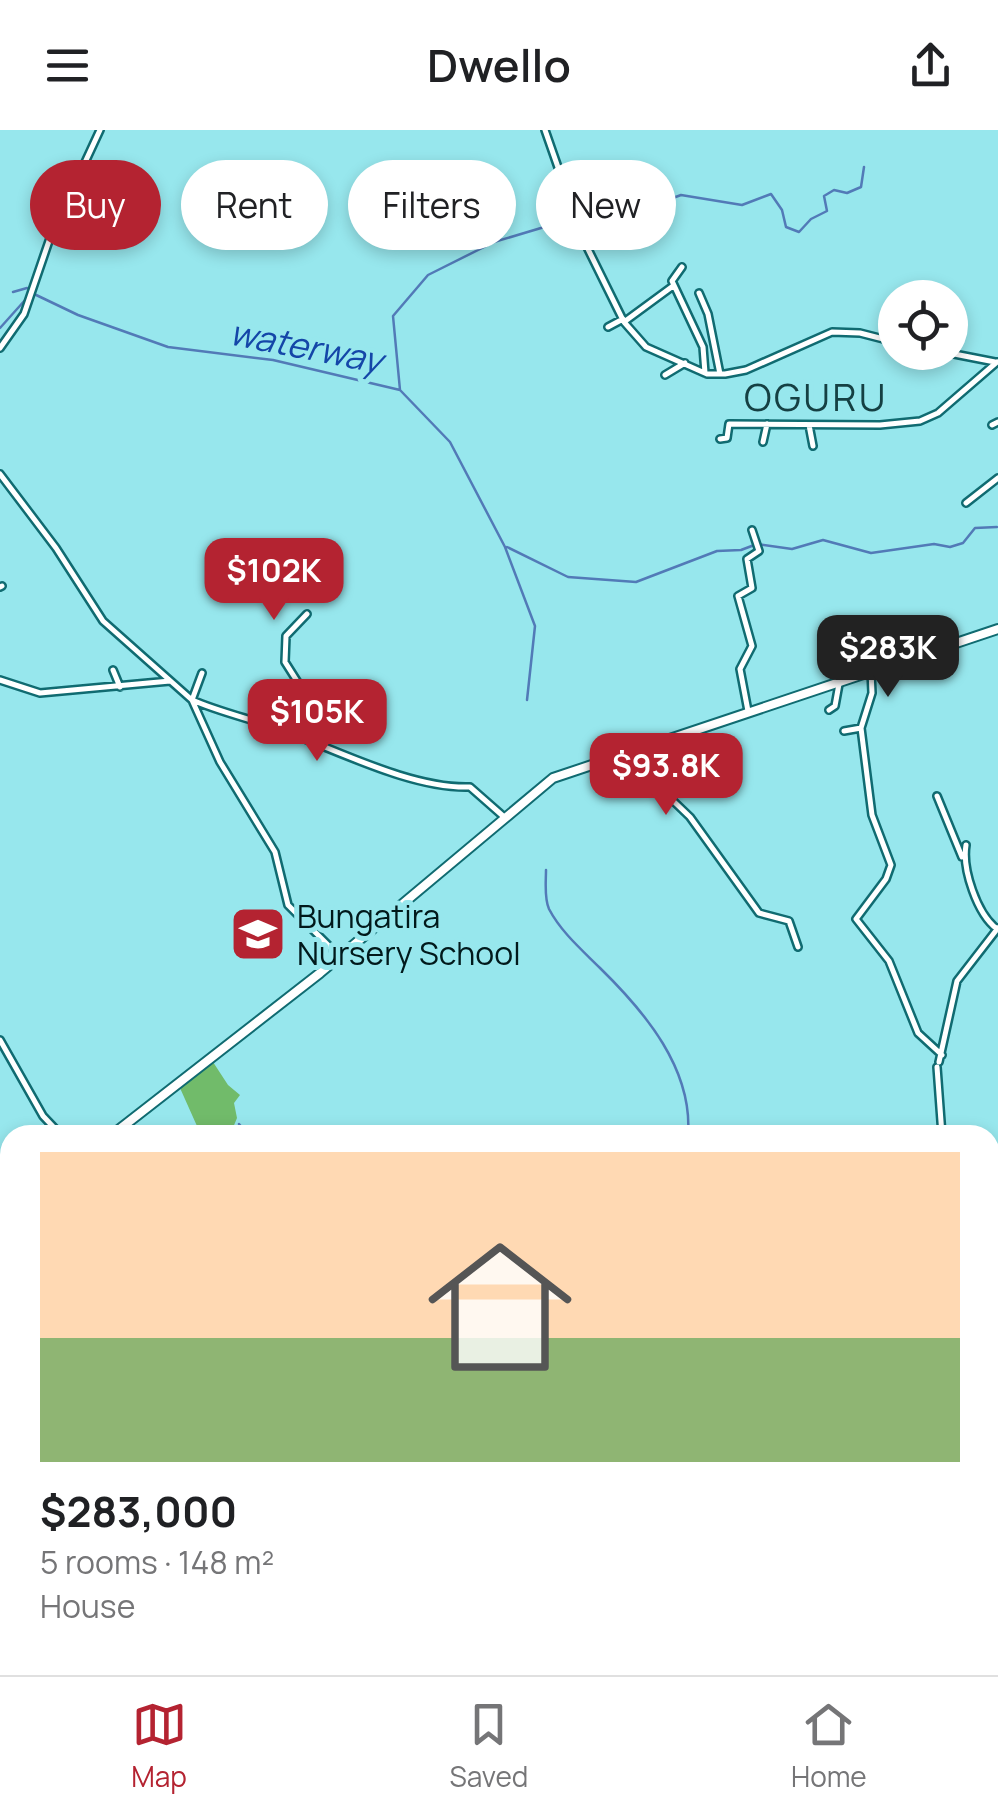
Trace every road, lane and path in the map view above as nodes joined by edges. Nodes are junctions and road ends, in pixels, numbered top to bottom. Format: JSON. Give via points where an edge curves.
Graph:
{"nodes":[{"id":1,"x":100,"y":130,"type":"edge"},
{"id":2,"x":545,"y":130,"type":"edge"},
{"id":3,"x":682,"y":267,"type":"dead end"},
{"id":4,"x":673,"y":286,"type":"junction"},
{"id":5,"x":699,"y":293,"type":"dead end"},
{"id":6,"x":624,"y":320,"type":"junction"},
{"id":7,"x":608,"y":328,"type":"dead end"},
{"id":8,"x":878,"y":337,"type":"edge"},
{"id":9,"x":0,"y":348,"type":"edge"},
{"id":10,"x":968,"y":356,"type":"edge"},
{"id":11,"x":998,"y":362,"type":"edge"},
{"id":12,"x":685,"y":363,"type":"junction"},
{"id":13,"x":705,"y":373,"type":"junction"},
{"id":14,"x":665,"y":374,"type":"dead end"},
{"id":15,"x":720,"y":374,"type":"junction"},
{"id":16,"x":767,"y":424,"type":"junction"},
{"id":17,"x":809,"y":424,"type":"junction"},
{"id":18,"x":720,"y":439,"type":"dead end"},
{"id":19,"x":762,"y":442,"type":"dead end"},
{"id":20,"x":813,"y":446,"type":"dead end"},
{"id":21,"x":0,"y":474,"type":"edge"},
{"id":22,"x":998,"y":478,"type":"edge"},
{"id":23,"x":966,"y":502,"type":"dead end"},
{"id":24,"x":752,"y":530,"type":"dead end"},
{"id":25,"x":307,"y":614,"type":"dead end"},
{"id":26,"x":998,"y":630,"type":"edge"},
{"id":27,"x":114,"y":670,"type":"dead end"},
{"id":28,"x":871,"y":670,"type":"junction"},
{"id":29,"x":202,"y":673,"type":"dead end"},
{"id":30,"x":0,"y":680,"type":"edge"},
{"id":31,"x":297,"y":681,"type":"junction"},
{"id":32,"x":839,"y":681,"type":"junction"},
{"id":33,"x":170,"y":682,"type":"junction"},
{"id":34,"x":285,"y":686,"type":"dead end"},
{"id":35,"x":120,"y":687,"type":"junction"},
{"id":36,"x":192,"y":700,"type":"junction"},
{"id":37,"x":829,"y":710,"type":"dead end"},
{"id":38,"x":748,"y":711,"type":"junction"},
{"id":39,"x":862,"y":728,"type":"junction"},
{"id":40,"x":844,"y":730,"type":"dead end"},
{"id":41,"x":314,"y":742,"type":"junction"},
{"id":42,"x":640,"y":746,"type":"junction"},
{"id":43,"x":937,"y":796,"type":"dead end"},
{"id":44,"x":503,"y":816,"type":"junction"},
{"id":45,"x":966,"y":845,"type":"dead end"},
{"id":46,"x":964,"y":859,"type":"junction"},
{"id":47,"x":998,"y":928,"type":"edge"},
{"id":48,"x":798,"y":946,"type":"dead end"},
{"id":49,"x":339,"y":956,"type":"junction"},
{"id":50,"x":0,"y":1040,"type":"edge"},
{"id":51,"x":939,"y":1061,"type":"junction"},
{"id":52,"x":51,"y":1125,"type":"edge"},
{"id":53,"x":125,"y":1125,"type":"edge"},
{"id":54,"x":942,"y":1125,"type":"edge"}],
"edges":[{"from":1,"to":9,"type":"street","via":[[19,325]]},
{"from":2,"to":6,"type":"street","via":[[582,239]]},
{"from":3,"to":4,"type":"street"},
{"from":4,"to":6,"type":"street"},
{"from":4,"to":13,"type":"street","via":[[703,347]]},
{"from":5,"to":15,"type":"street"},
{"from":6,"to":7,"type":"street"},
{"from":6,"to":12,"type":"street","via":[[646,347]]},
{"from":8,"to":15,"type":"street","via":[[832,332],[746,370]]},
{"from":10,"to":11,"type":"street"},
{"from":11,"to":17,"type":"street","via":[[920,421]]},
{"from":12,"to":13,"type":"street"},
{"from":12,"to":14,"type":"street"},
{"from":13,"to":15,"type":"street"},
{"from":16,"to":17,"type":"street"},
{"from":16,"to":18,"type":"street","via":[[728,424],[727,438]]},
{"from":16,"to":19,"type":"street"},
{"from":17,"to":20,"type":"street"},
{"from":21,"to":33,"type":"street","via":[[103,620]]},
{"from":22,"to":23,"type":"street"},
{"from":24,"to":38,"type":"street","via":[[759,551],[747,559],[752,588],[738,596],[752,646],[740,669]]},
{"from":25,"to":31,"type":"street","via":[[286,636],[286,662]]},
{"from":26,"to":28,"type":"street"},
{"from":27,"to":35,"type":"street"},
{"from":28,"to":32,"type":"street"},
{"from":28,"to":39,"type":"street"},
{"from":29,"to":36,"type":"street"},
{"from":30,"to":35,"type":"street","via":[[40,693]]},
{"from":31,"to":34,"type":"street"},
{"from":31,"to":41,"type":"street"},
{"from":32,"to":37,"type":"street"},
{"from":32,"to":38,"type":"street"},
{"from":33,"to":35,"type":"street"},
{"from":33,"to":36,"type":"street"},
{"from":36,"to":41,"type":"street"},
{"from":36,"to":49,"type":"street","via":[[220,762],[276,852],[288,904]]},
{"from":38,"to":42,"type":"street"},
{"from":39,"to":40,"type":"street"},
{"from":39,"to":51,"type":"street","via":[[872,815],[892,865],[856,919],[889,962],[918,1033]]},
{"from":41,"to":44,"type":"street","via":[[445,788],[470,787]]},
{"from":42,"to":44,"type":"street","via":[[553,778]]},
{"from":42,"to":48,"type":"street","via":[[665,793],[690,817],[758,913],[789,921]]},
{"from":43,"to":46,"type":"street"},
{"from":44,"to":49,"type":"street"},
{"from":45,"to":46,"type":"street"},
{"from":46,"to":47,"type":"street","via":[[986,921]]},
{"from":47,"to":51,"type":"street","via":[[957,981]]},
{"from":49,"to":53,"type":"street"},
{"from":50,"to":52,"type":"street"},
{"from":51,"to":54,"type":"street"}]}
